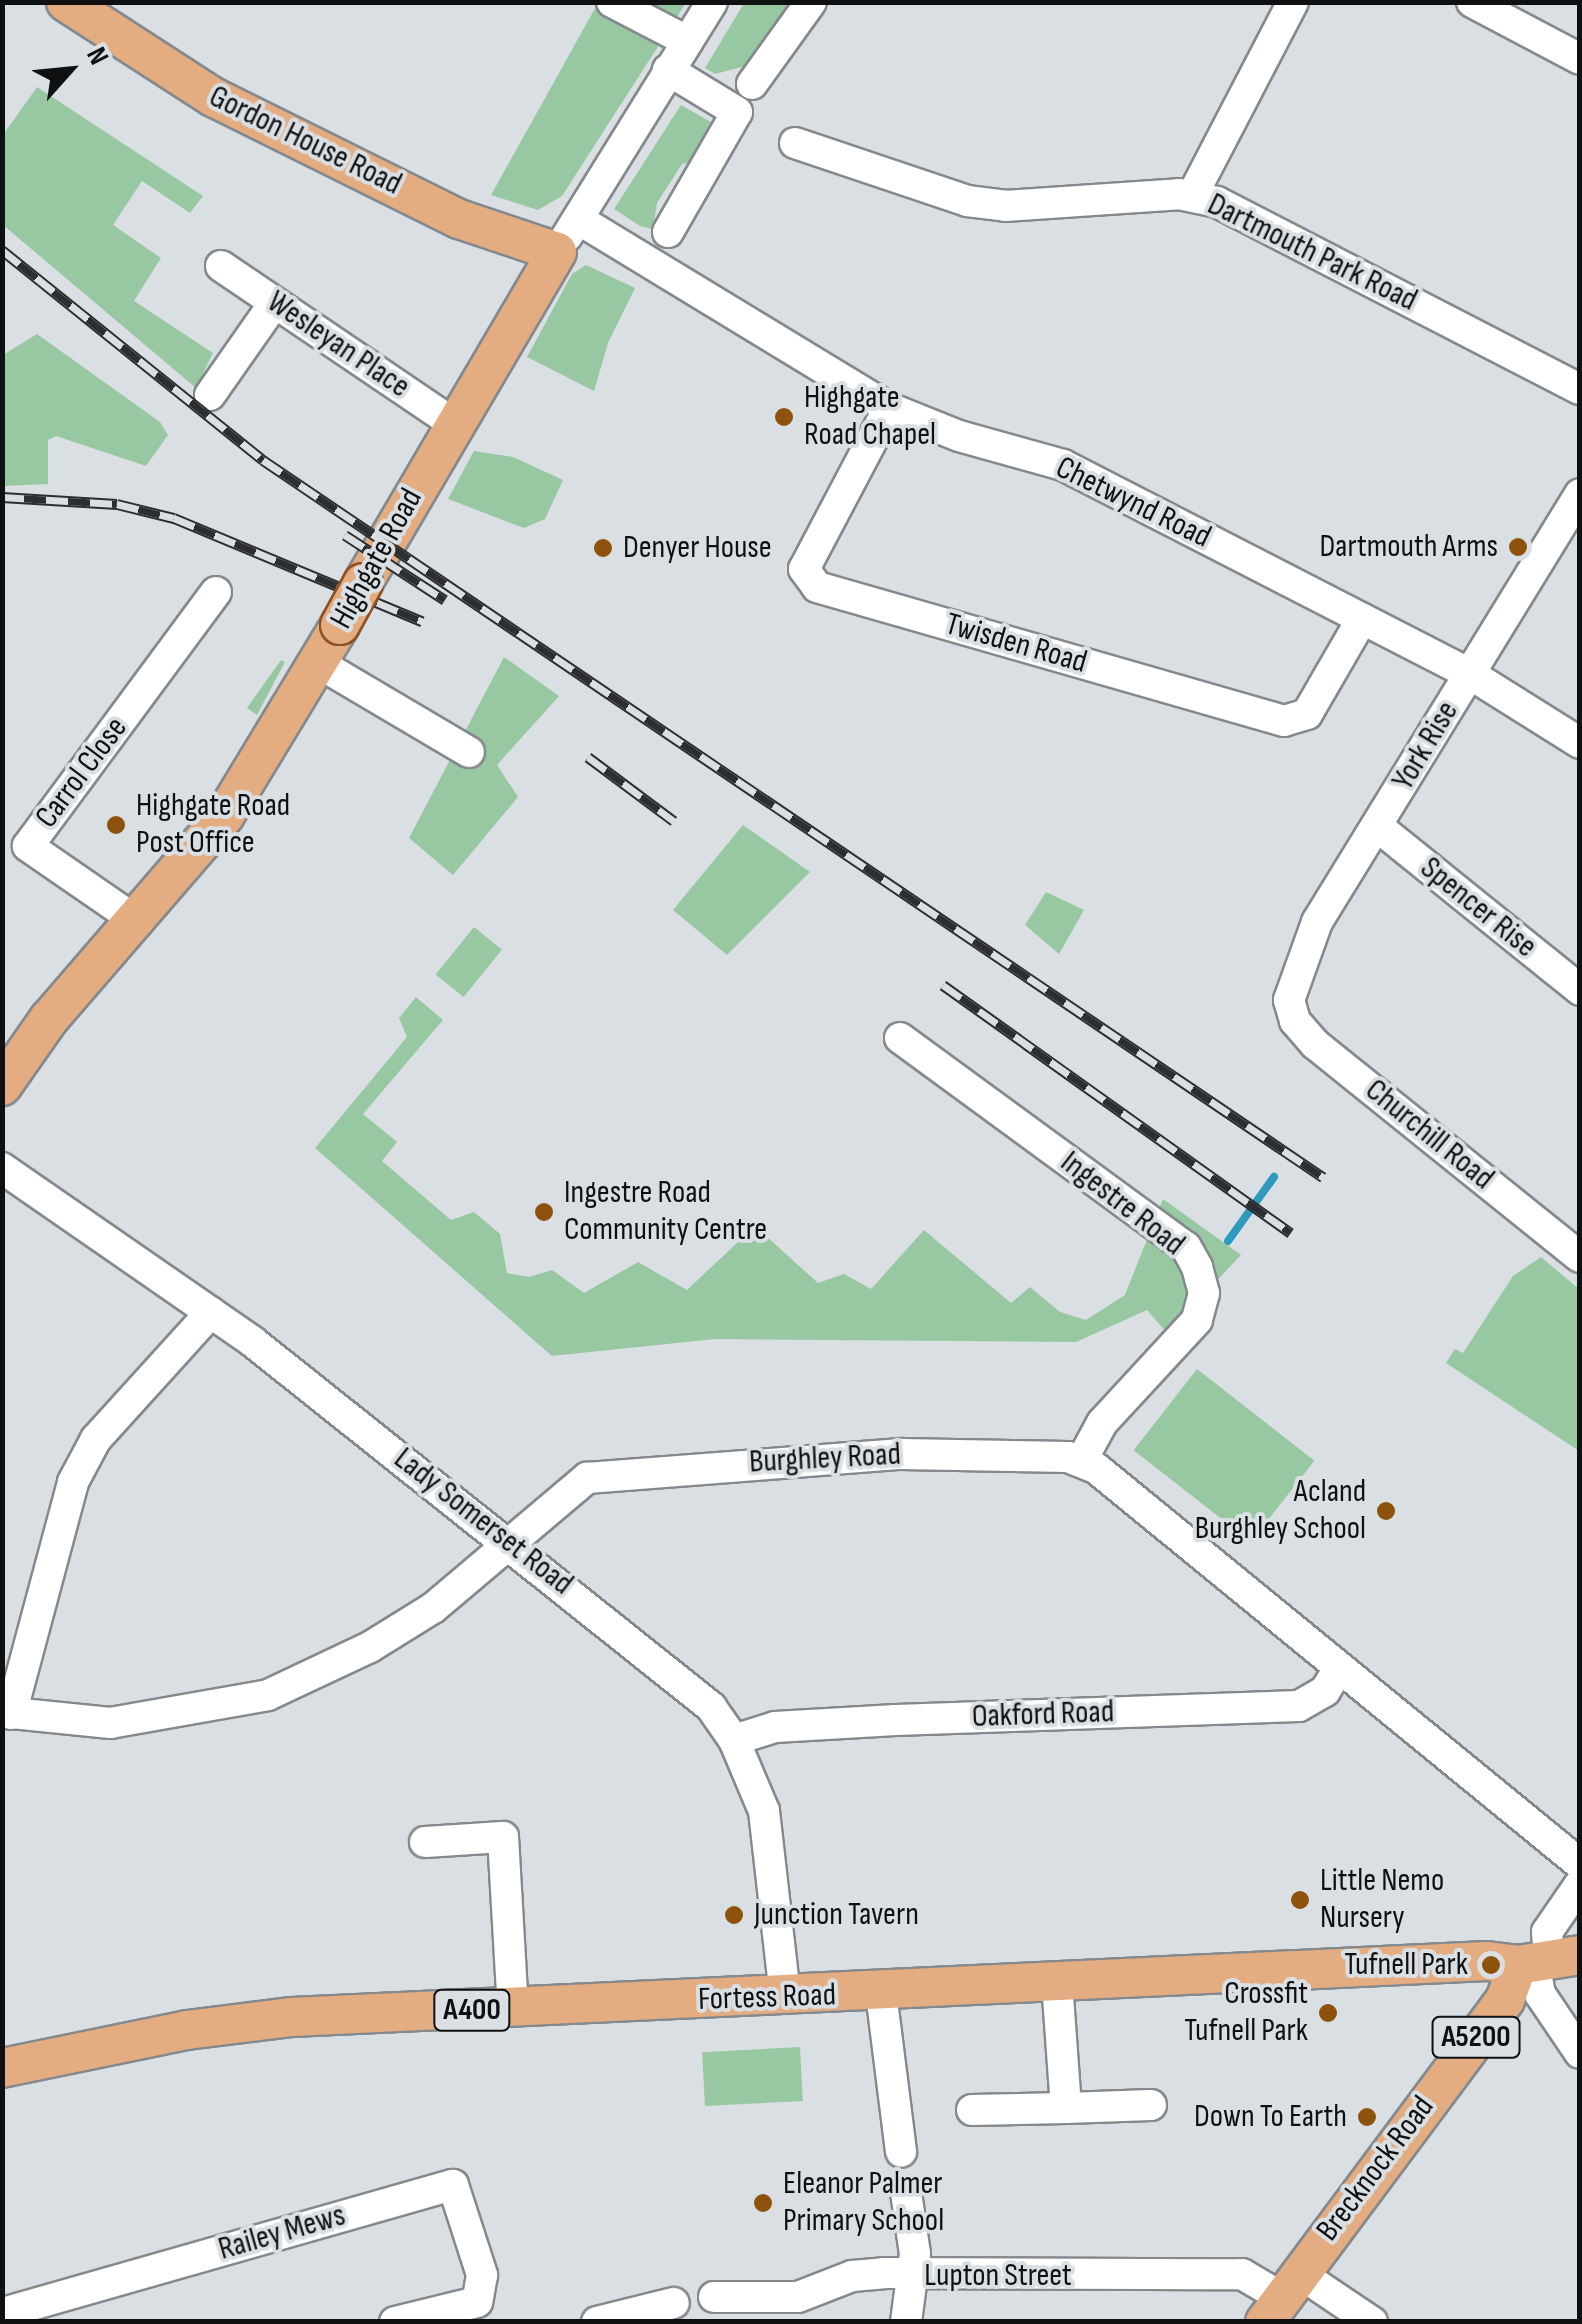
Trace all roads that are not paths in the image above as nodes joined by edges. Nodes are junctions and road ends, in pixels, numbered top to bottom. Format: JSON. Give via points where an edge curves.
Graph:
{"nodes":[{"id":1,"x":66,"y":2,"type":"edge"},
{"id":2,"x":612,"y":2,"type":"edge"},
{"id":3,"x":712,"y":2,"type":"edge"},
{"id":4,"x":811,"y":2,"type":"edge"},
{"id":5,"x":1293,"y":2,"type":"edge"},
{"id":6,"x":1472,"y":2,"type":"edge"},
{"id":7,"x":687,"y":41,"type":"junction"},
{"id":8,"x":1580,"y":59,"type":"edge"},
{"id":9,"x":668,"y":70,"type":"junction"},
{"id":10,"x":752,"y":84,"type":"dead end"},
{"id":11,"x":795,"y":143,"type":"dead end"},
{"id":12,"x":1192,"y":196,"type":"junction"},
{"id":13,"x":578,"y":220,"type":"junction"},
{"id":14,"x":668,"y":232,"type":"dead end"},
{"id":15,"x":557,"y":252,"type":"junction"},
{"id":16,"x":221,"y":266,"type":"dead end"},
{"id":17,"x":275,"y":302,"type":"junction"},
{"id":18,"x":1580,"y":389,"type":"edge"},
{"id":19,"x":210,"y":395,"type":"dead end"},
{"id":20,"x":889,"y":408,"type":"junction"},
{"id":21,"x":454,"y":424,"type":"junction"},
{"id":22,"x":1580,"y":494,"type":"edge"},
{"id":23,"x":216,"y":592,"type":"dead end"},
{"id":24,"x":1362,"y":619,"type":"junction"},
{"id":25,"x":320,"y":664,"type":"junction"},
{"id":26,"x":1470,"y":674,"type":"junction"},
{"id":27,"x":1580,"y":743,"type":"edge"},
{"id":28,"x":469,"y":752,"type":"dead end"},
{"id":29,"x":1378,"y":826,"type":"junction"},
{"id":30,"x":138,"y":922,"type":"junction"},
{"id":31,"x":1580,"y":990,"type":"edge"},
{"id":32,"x":1290,"y":1006,"type":"joint"},
{"id":33,"x":900,"y":1038,"type":"dead end"},
{"id":34,"x":4,"y":1078,"type":"edge"},
{"id":35,"x":2,"y":1168,"type":"edge"},
{"id":36,"x":1580,"y":1257,"type":"edge"},
{"id":37,"x":211,"y":1312,"type":"junction"},
{"id":38,"x":1082,"y":1460,"type":"junction"},
{"id":39,"x":512,"y":1543,"type":"junction"},
{"id":40,"x":1338,"y":1670,"type":"junction"},
{"id":41,"x":7,"y":1713,"type":"edge"},
{"id":42,"x":734,"y":1740,"type":"junction"},
{"id":43,"x":425,"y":1842,"type":"dead end"},
{"id":44,"x":1580,"y":1864,"type":"edge"},
{"id":45,"x":1580,"y":1884,"type":"edge"},
{"id":46,"x":1545,"y":1961,"type":"edge"},
{"id":47,"x":1057,"y":1982,"type":"junction"},
{"id":48,"x":882,"y":1993,"type":"junction"},
{"id":49,"x":785,"y":1996,"type":"junction"},
{"id":50,"x":513,"y":2009,"type":"junction"},
{"id":51,"x":1580,"y":2053,"type":"edge"},
{"id":52,"x":2,"y":2068,"type":"edge"},
{"id":53,"x":1151,"y":2105,"type":"dead end"},
{"id":54,"x":1066,"y":2108,"type":"junction"},
{"id":55,"x":972,"y":2110,"type":"dead end"},
{"id":56,"x":901,"y":2152,"type":"dead end"},
{"id":57,"x":906,"y":2192,"type":"dead end"},
{"id":58,"x":913,"y":2277,"type":"junction"},
{"id":59,"x":714,"y":2297,"type":"dead end"},
{"id":60,"x":1281,"y":2297,"type":"edge"},
{"id":61,"x":674,"y":2303,"type":"dead end"},
{"id":62,"x":481,"y":2312,"type":"edge"},
{"id":63,"x":5,"y":2322,"type":"edge"},
{"id":64,"x":395,"y":2322,"type":"edge"},
{"id":65,"x":597,"y":2322,"type":"edge"},
{"id":66,"x":906,"y":2322,"type":"edge"},
{"id":67,"x":1372,"y":2322,"type":"edge"}],
"edges":[{"from":1,"to":15,"type":"main road","name":"Gordon House Road","via":[[213,98],[459,220]]},
{"from":2,"to":7,"type":"street"},
{"from":3,"to":7,"type":"street","name":"Highgate Road"},
{"from":4,"to":10,"type":"street"},
{"from":5,"to":12,"type":"street"},
{"from":6,"to":8,"type":"street"},
{"from":7,"to":9,"type":"street","name":"Highgate Road"},
{"from":9,"to":13,"type":"street","name":"Highgate Road"},
{"from":9,"to":14,"type":"street","via":[[738,112]]},
{"from":11,"to":12,"type":"street","name":"Dartmouth Park Road","via":[[967,202]]},
{"from":12,"to":18,"type":"street","name":"Dartmouth Park Road","via":[[1234,208]]},
{"from":13,"to":15,"type":"street","name":"Highgate Road"},
{"from":13,"to":20,"type":"street","name":"Chetwynd Road"},
{"from":15,"to":21,"type":"main road","name":"Highgate Road"},
{"from":16,"to":17,"type":"street","name":"Wesleyan Place"},
{"from":17,"to":19,"type":"street"},
{"from":17,"to":21,"type":"street","name":"Wesleyan Place"},
{"from":20,"to":24,"type":"street","name":"Chetwynd Road","via":[[1063,465]]},
{"from":20,"to":24,"type":"street","name":"Twisden Road","via":[[804,569],[816,588],[1284,720],[1308,714]]},
{"from":21,"to":25,"type":"main road","name":"Highgate Road","bridge":true},
{"from":22,"to":26,"type":"street","name":"York Rise"},
{"from":23,"to":30,"type":"street","name":"Carrol Close","via":[[28,846]]},
{"from":24,"to":26,"type":"street","name":"Chetwynd Road"},
{"from":25,"to":28,"type":"street"},
{"from":25,"to":30,"type":"main road","name":"Highgate Road","via":[[225,815]]},
{"from":26,"to":27,"type":"street","name":"Chetwynd Road"},
{"from":26,"to":29,"type":"street","name":"York Rise"},
{"from":29,"to":31,"type":"street","name":"Spencer Rise"},
{"from":29,"to":32,"type":"street","name":"York Rise","via":[[1311,934]]},
{"from":30,"to":34,"type":"main road","name":"Highgate Road","via":[[48,1019]]},
{"from":32,"to":36,"type":"street","name":"Churchill Road","via":[[1314,1044]]},
{"from":33,"to":38,"type":"street","name":"Ingestre Road","via":[[1186,1247],[1198,1267],[1204,1294],[1198,1320],[1114,1408]]},
{"from":35,"to":37,"type":"street","name":"Lady Somerset Road"},
{"from":37,"to":39,"type":"street","name":"Lady Somerset Road"},
{"from":37,"to":41,"type":"street","via":[[96,1439],[73,1482]]},
{"from":38,"to":39,"type":"street","name":"Burghley Road","via":[[901,1454],[586,1478]]},
{"from":38,"to":40,"type":"street"},
{"from":39,"to":41,"type":"street","name":"Burghley Road","via":[[413,1622],[268,1695],[110,1724]]},
{"from":39,"to":42,"type":"street","name":"Lady Somerset Road","via":[[682,1677]]},
{"from":40,"to":42,"type":"street","name":"Oakford Road","via":[[1325,1691],[1299,1706],[879,1721],[775,1728]]},
{"from":40,"to":44,"type":"street"},
{"from":42,"to":49,"type":"street","name":"Lady Somerset Road","via":[[764,1811]]},
{"from":43,"to":50,"type":"street","via":[[504,1837]]},
{"from":45,"to":46,"type":"street","via":[[1547,1932]]},
{"from":46,"to":47,"type":"main road","name":"Fortess Road","number":"A400"},
{"from":46,"to":51,"type":"street","via":[[1540,1994]]},
{"from":46,"to":60,"type":"main road","name":"Brecknock Road","number":"A5200","via":[[1505,2000]]},
{"from":47,"to":48,"type":"main road","name":"Fortess Road","number":"A400"},
{"from":47,"to":54,"type":"street"},
{"from":48,"to":49,"type":"main road","name":"Fortess Road","number":"A400"},
{"from":48,"to":56,"type":"street"},
{"from":49,"to":50,"type":"main road","name":"Fortess Road","number":"A400"},
{"from":50,"to":52,"type":"main road","name":"Fortess Road","number":"A400","via":[[292,2017],[187,2030]]},
{"from":53,"to":54,"type":"street"},
{"from":54,"to":55,"type":"street"},
{"from":57,"to":58,"type":"street"},
{"from":58,"to":59,"type":"street","name":"Lupton Street","via":[[852,2276],[798,2297]]},
{"from":58,"to":60,"type":"street","name":"Lupton Street","via":[[1238,2274]]},
{"from":58,"to":66,"type":"street"},
{"from":60,"to":67,"type":"street","name":"Lupton Street"},
{"from":61,"to":65,"type":"street"},
{"from":62,"to":63,"type":"street","name":"Railey Mews","via":[[482,2275],[452,2185],[2,2313]]},
{"from":62,"to":64,"type":"street"}]}
